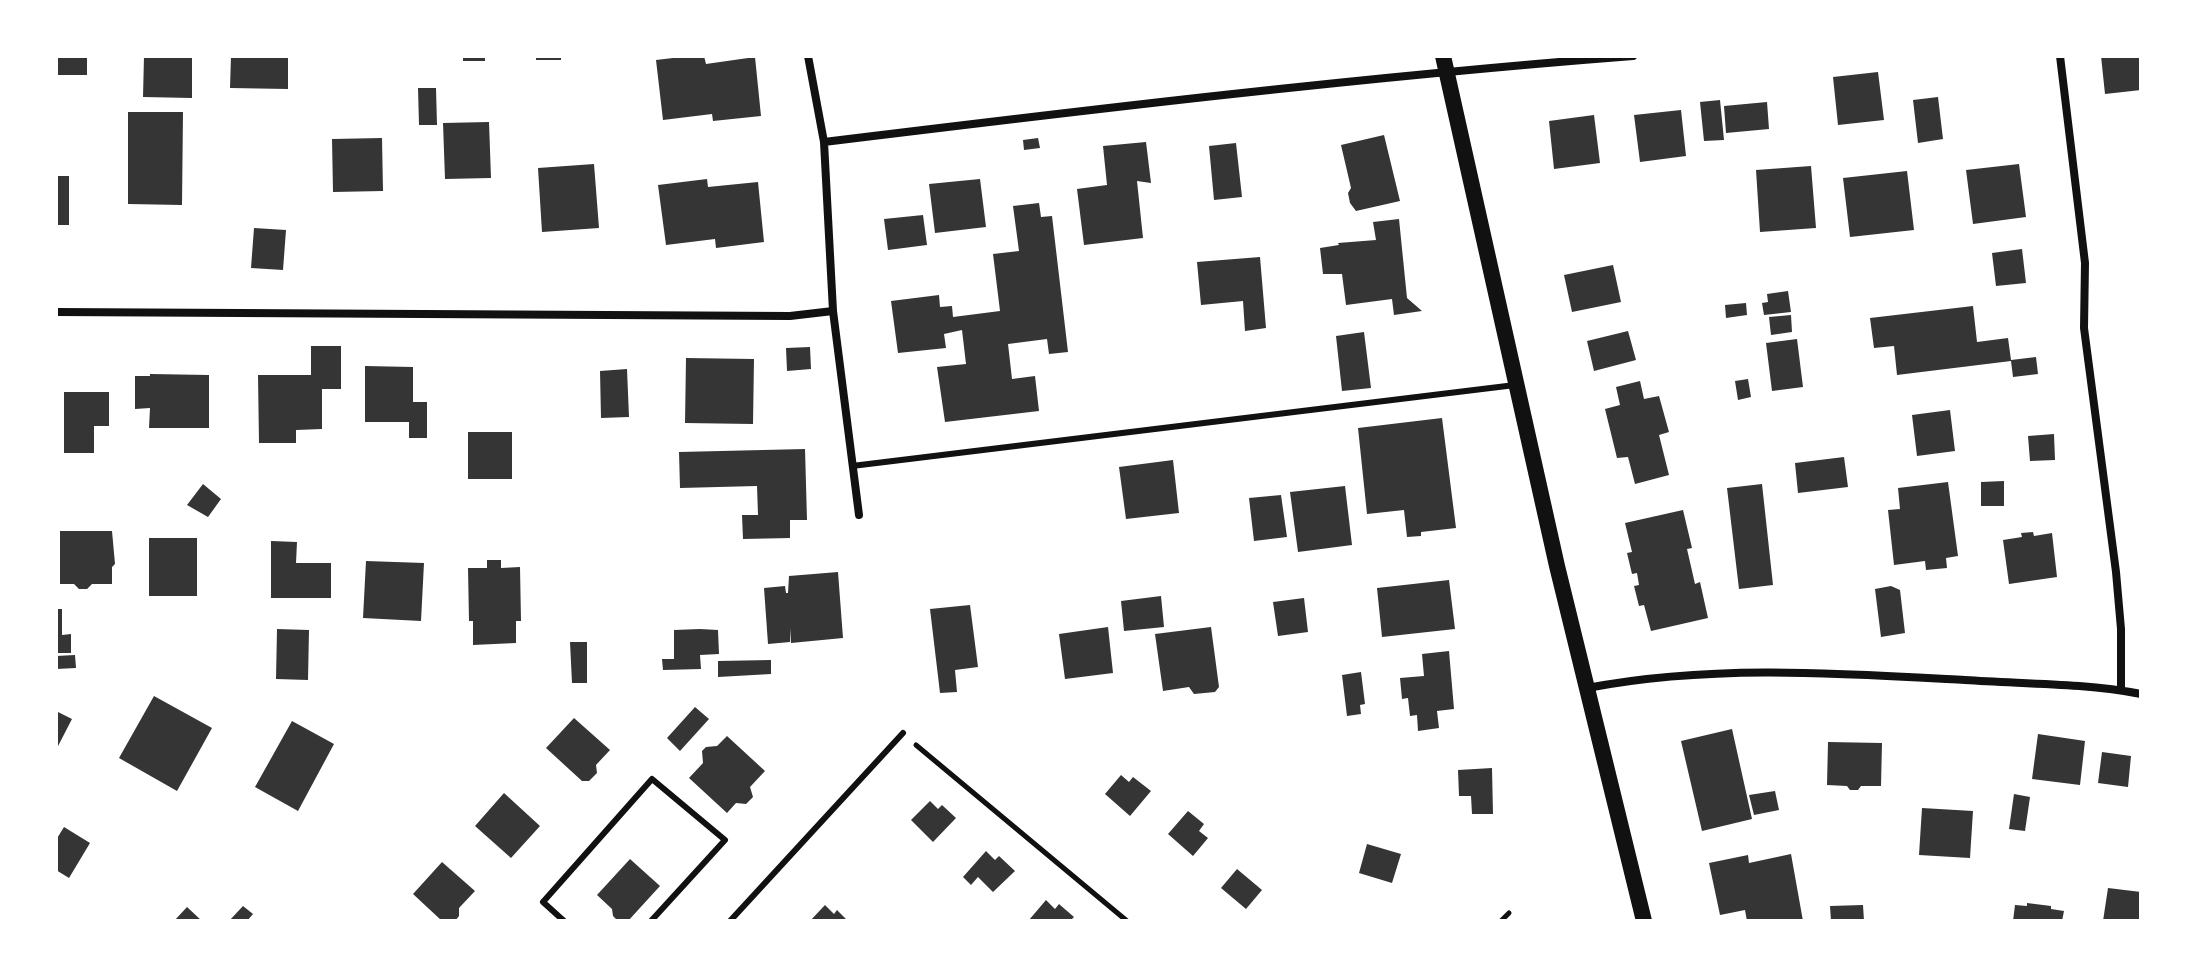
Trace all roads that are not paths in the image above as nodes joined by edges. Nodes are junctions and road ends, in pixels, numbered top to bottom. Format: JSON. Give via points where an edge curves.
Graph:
{"nodes":[{"id":1,"x":808,"y":56,"type":"edge"},
{"id":2,"x":1633,"y":56,"type":"edge"},
{"id":3,"x":2060,"y":56,"type":"edge"},
{"id":4,"x":1445,"y":63,"type":"edge"},
{"id":5,"x":824,"y":142,"type":"junction"},
{"id":6,"x":833,"y":311,"type":"junction"},
{"id":7,"x":56,"y":312,"type":"edge"},
{"id":8,"x":1519,"y":385,"type":"junction"},
{"id":9,"x":852,"y":466,"type":"junction"},
{"id":10,"x":859,"y":515,"type":"dead end"},
{"id":11,"x":1586,"y":688,"type":"junction"},
{"id":12,"x":2121,"y":690,"type":"junction"},
{"id":13,"x":2141,"y":694,"type":"edge"},
{"id":14,"x":903,"y":733,"type":"road end"},
{"id":15,"x":564,"y":921,"type":"edge"},
{"id":16,"x":651,"y":921,"type":"edge"},
{"id":17,"x":730,"y":921,"type":"edge"},
{"id":18,"x":1644,"y":921,"type":"edge"}],
"edges":[{"from":1,"to":5,"type":"street"},
{"from":2,"to":4,"type":"street"},
{"from":3,"to":12,"type":"street","via":[[2085,263],[2084,328],[2116,572]]},
{"from":4,"to":5,"type":"street"},
{"from":4,"to":8,"type":"main road"},
{"from":5,"to":6,"type":"street"},
{"from":6,"to":7,"type":"street","via":[[790,316]]},
{"from":6,"to":9,"type":"street"},
{"from":8,"to":9,"type":"lane"},
{"from":8,"to":11,"type":"main road"},
{"from":9,"to":10,"type":"street"},
{"from":11,"to":12,"type":"street","via":[[1623,680],[1845,674]]},
{"from":11,"to":18,"type":"main road"},
{"from":12,"to":13,"type":"street"},
{"from":14,"to":17,"type":"lane"},
{"from":15,"to":16,"type":"lane","via":[[543,902],[652,779],[725,840]]}]}
